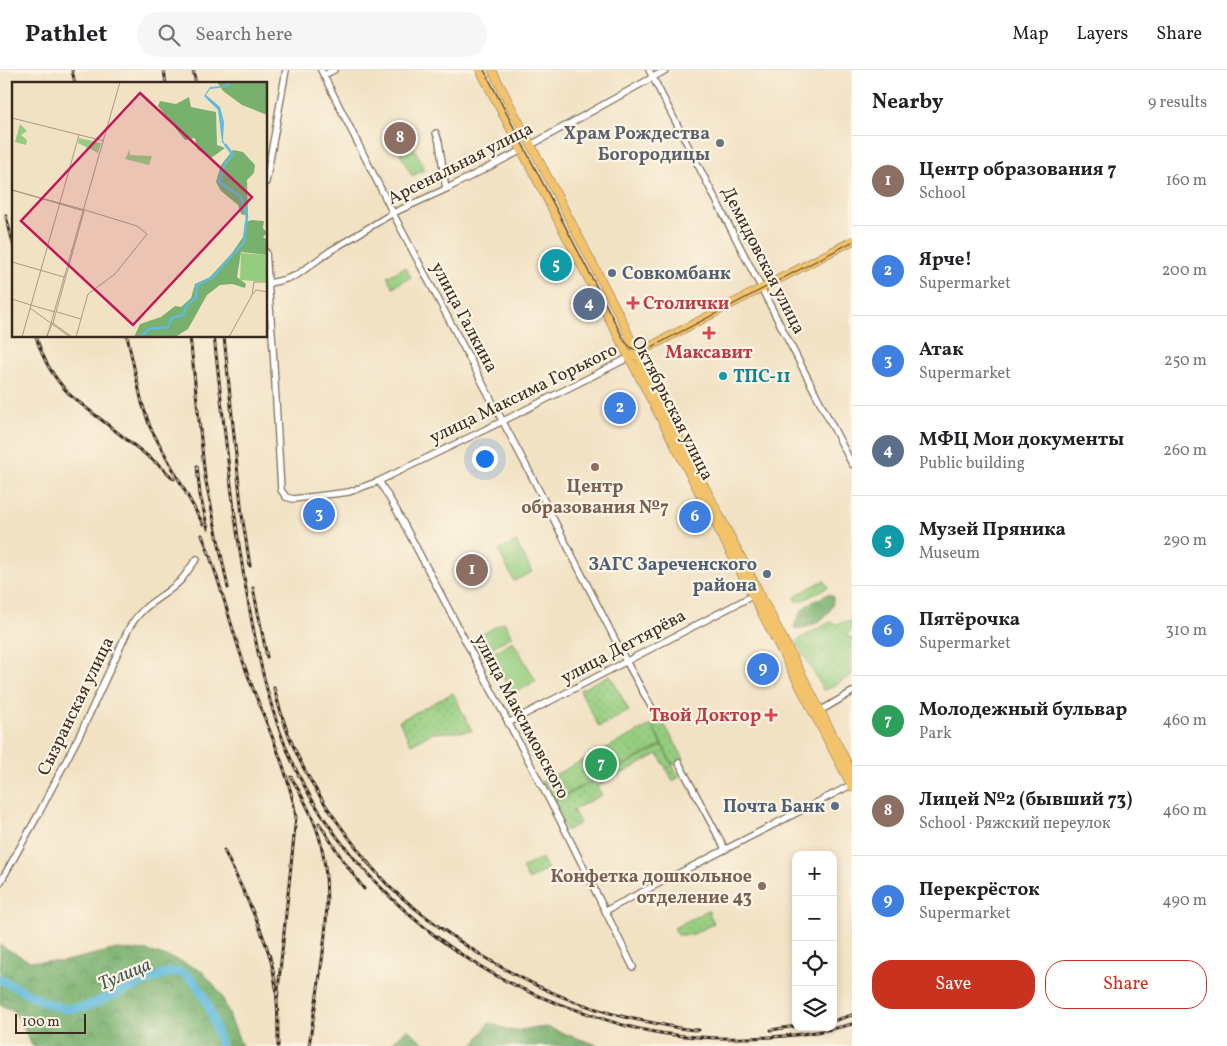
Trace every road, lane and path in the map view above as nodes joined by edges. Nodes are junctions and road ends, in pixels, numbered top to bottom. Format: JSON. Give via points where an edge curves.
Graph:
{"nodes":[{"id":1,"x":286,"y":70,"type":"edge"},
{"id":2,"x":334,"y":70,"type":"edge"},
{"id":3,"x":480,"y":70,"type":"edge"},
{"id":4,"x":492,"y":70,"type":"edge"},
{"id":5,"x":650,"y":70,"type":"edge"},
{"id":6,"x":666,"y":70,"type":"edge"},
{"id":7,"x":323,"y":72,"type":"edge"},
{"id":8,"x":653,"y":78,"type":"junction"},
{"id":9,"x":436,"y":133,"type":"dead end"},
{"id":10,"x":530,"y":145,"type":"junction"},
{"id":11,"x":522,"y":150,"type":"junction"},
{"id":12,"x":268,"y":171,"type":"edge"},
{"id":13,"x":446,"y":189,"type":"junction"},
{"id":14,"x":393,"y":213,"type":"junction"},
{"id":15,"x":852,"y":241,"type":"edge"},
{"id":16,"x":268,"y":273,"type":"edge"},
{"id":17,"x":269,"y":283,"type":"junction"},
{"id":18,"x":762,"y":288,"type":"junction"},
{"id":19,"x":633,"y":355,"type":"junction"},
{"id":20,"x":502,"y":421,"type":"junction"},
{"id":21,"x":852,"y":464,"type":"edge"},
{"id":22,"x":379,"y":481,"type":"junction"},
{"id":23,"x":197,"y":559,"type":"dead end"},
{"id":24,"x":752,"y":596,"type":"junction"},
{"id":25,"x":626,"y":661,"type":"junction"},
{"id":26,"x":852,"y":692,"type":"edge"},
{"id":27,"x":811,"y":701,"type":"junction"},
{"id":28,"x":653,"y":710,"type":"dead end"},
{"id":29,"x":817,"y":712,"type":"junction"},
{"id":30,"x":508,"y":723,"type":"junction"},
{"id":31,"x":679,"y":763,"type":"dead end"},
{"id":32,"x":852,"y":772,"type":"edge"},
{"id":33,"x":851,"y":786,"type":"edge"},
{"id":34,"x":725,"y":849,"type":"junction"},
{"id":35,"x":0,"y":883,"type":"edge"},
{"id":36,"x":605,"y":911,"type":"junction"},
{"id":37,"x":634,"y":967,"type":"dead end"}],
"edges":[{"from":1,"to":12,"type":"street"},
{"from":2,"to":7,"type":"street"},
{"from":3,"to":11,"type":"main road","name":"Октябрьская улица"},
{"from":4,"to":10,"type":"main road","name":"Октябрьская улица"},
{"from":5,"to":8,"type":"street","name":"Демидовская улица"},
{"from":6,"to":8,"type":"street","name":"Арсенальная улица"},
{"from":7,"to":14,"type":"street","name":"улица Галкина"},
{"from":8,"to":10,"type":"street","name":"Арсенальная улица"},
{"from":8,"to":18,"type":"street","name":"Демидовская улица"},
{"from":9,"to":13,"type":"street"},
{"from":10,"to":11,"type":"main road","name":"Арсенальная улица"},
{"from":10,"to":19,"type":"main road","name":"Октябрьская улица","via":[[622,320]]},
{"from":11,"to":13,"type":"street","name":"Арсенальная улица"},
{"from":11,"to":19,"type":"main road","name":"Октябрьская улица"},
{"from":13,"to":14,"type":"street","name":"Арсенальная улица"},
{"from":14,"to":17,"type":"street","name":"Арсенальная улица","via":[[296,274]]},
{"from":14,"to":20,"type":"street","name":"улица Галкина"},
{"from":15,"to":18,"type":"main road","name":"улица Максима Горького"},
{"from":16,"to":17,"type":"street"},
{"from":17,"to":22,"type":"street","name":"улица Максима Горького","via":[[281,490],[286,497],[293,499],[349,492]]},
{"from":18,"to":19,"type":"main road","name":"улица Максима Горького"},
{"from":18,"to":21,"type":"street","name":"Демидовская улица"},
{"from":19,"to":20,"type":"street","name":"улица Максима Горького"},
{"from":19,"to":24,"type":"main road","name":"Октябрьская улица"},
{"from":19,"to":27,"type":"main road","name":"Октябрьская улица"},
{"from":20,"to":22,"type":"street","name":"улица Максима Горького"},
{"from":20,"to":25,"type":"street","name":"улица Галкина"},
{"from":22,"to":30,"type":"street","name":"улица Максимовского"},
{"from":23,"to":35,"type":"street","name":"Сызранская улица","via":[[180,581],[136,616],[82,730]]},
{"from":24,"to":25,"type":"street","name":"улица Дегтярёва"},
{"from":24,"to":27,"type":"main road","name":"Октябрьская улица"},
{"from":25,"to":28,"type":"street","name":"улица Галкина"},
{"from":25,"to":30,"type":"street","name":"улица Дегтярёва"},
{"from":26,"to":29,"type":"street"},
{"from":27,"to":29,"type":"main road","name":"Октябрьская улица"},
{"from":29,"to":32,"type":"main road","name":"Октябрьская улица"},
{"from":29,"to":33,"type":"main road","name":"Октябрьская улица"},
{"from":30,"to":36,"type":"street","name":"улица Максимовского"},
{"from":31,"to":34,"type":"street"},
{"from":33,"to":34,"type":"street"},
{"from":34,"to":36,"type":"street"},
{"from":36,"to":37,"type":"street","name":"улица Максимовского"}]}
